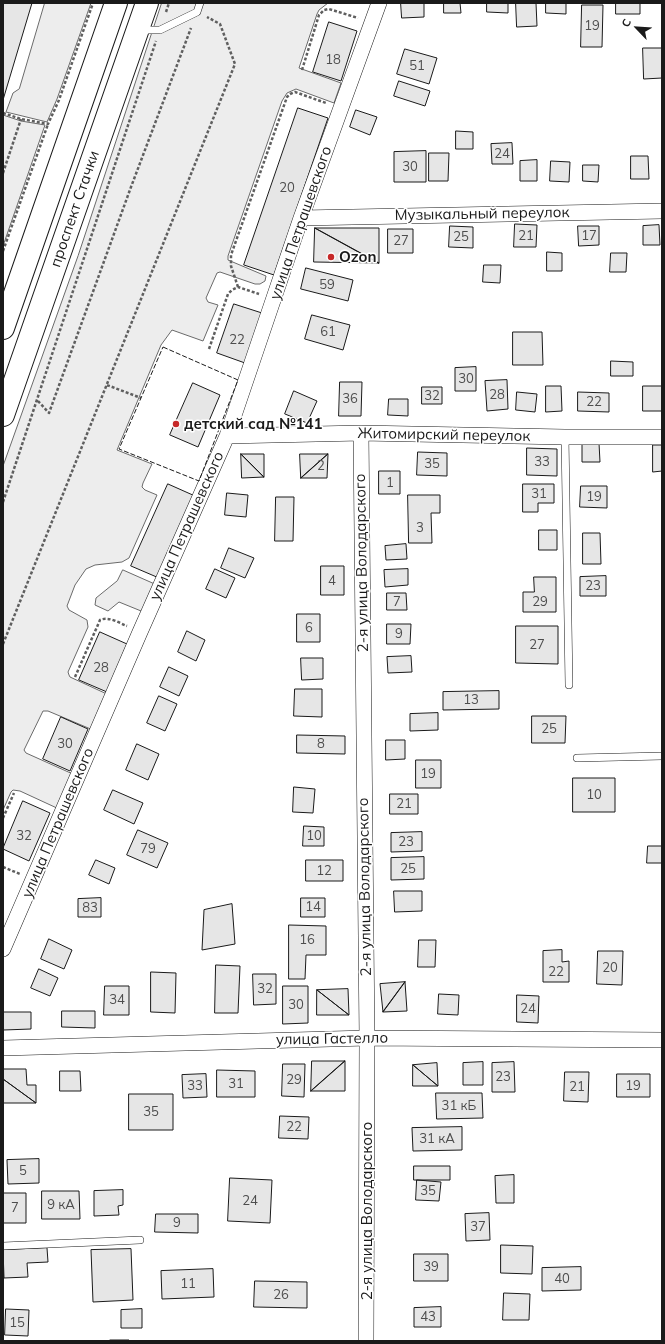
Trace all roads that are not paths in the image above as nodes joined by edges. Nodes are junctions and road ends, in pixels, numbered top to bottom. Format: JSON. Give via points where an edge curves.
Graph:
{"nodes":[{"id":1,"x":116,"y":3,"type":"edge"},
{"id":2,"x":147,"y":3,"type":"edge"},
{"id":3,"x":200,"y":3,"type":"edge"},
{"id":4,"x":380,"y":3,"type":"edge"},
{"id":5,"x":137,"y":30,"type":"junction"},
{"id":6,"x":662,"y":211,"type":"edge"},
{"id":7,"x":301,"y":218,"type":"junction"},
{"id":8,"x":3,"y":328,"type":"edge"},
{"id":9,"x":3,"y":415,"type":"edge"},
{"id":10,"x":361,"y":433,"type":"junction"},
{"id":11,"x":227,"y":436,"type":"junction"},
{"id":12,"x":565,"y":437,"type":"junction"},
{"id":13,"x":662,"y":437,"type":"edge"},
{"id":14,"x":568,"y":685,"type":"dead end"},
{"id":15,"x":662,"y":756,"type":"edge"},
{"id":16,"x":577,"y":758,"type":"dead end"},
{"id":17,"x":3,"y":950,"type":"edge"},
{"id":18,"x":367,"y":1038,"type":"junction"},
{"id":19,"x":662,"y":1040,"type":"edge"},
{"id":20,"x":3,"y":1048,"type":"edge"},
{"id":21,"x":140,"y":1240,"type":"dead end"},
{"id":22,"x":3,"y":1246,"type":"edge"},
{"id":23,"x":366,"y":1341,"type":"edge"}],
"edges":[{"from":1,"to":8,"type":"main road","name":"проспект Стачки"},
{"from":2,"to":5,"type":"main road","name":"проспект Стачки"},
{"from":3,"to":5,"type":"lane","via":[[197,12],[160,30]]},
{"from":4,"to":7,"type":"street","name":"улица Петрашевского"},
{"from":5,"to":9,"type":"main road","name":"проспект Стачки"},
{"from":6,"to":7,"type":"street","name":"Музыкальный переулок"},
{"from":7,"to":11,"type":"street","name":"улица Петрашевского"},
{"from":10,"to":11,"type":"street","name":"Житомирский переулок"},
{"from":10,"to":12,"type":"street","name":"Житомирский переулок"},
{"from":10,"to":18,"type":"street","name":"2-я улица Володарского"},
{"from":11,"to":17,"type":"street","name":"улица Петрашевского"},
{"from":12,"to":13,"type":"street","name":"Житомирский переулок"},
{"from":12,"to":14,"type":"lane"},
{"from":15,"to":16,"type":"lane"},
{"from":18,"to":19,"type":"street","name":"улица Гастелло"},
{"from":18,"to":20,"type":"street","name":"улица Гастелло"},
{"from":18,"to":23,"type":"street","name":"2-я улица Володарского"},
{"from":21,"to":22,"type":"lane"}]}
